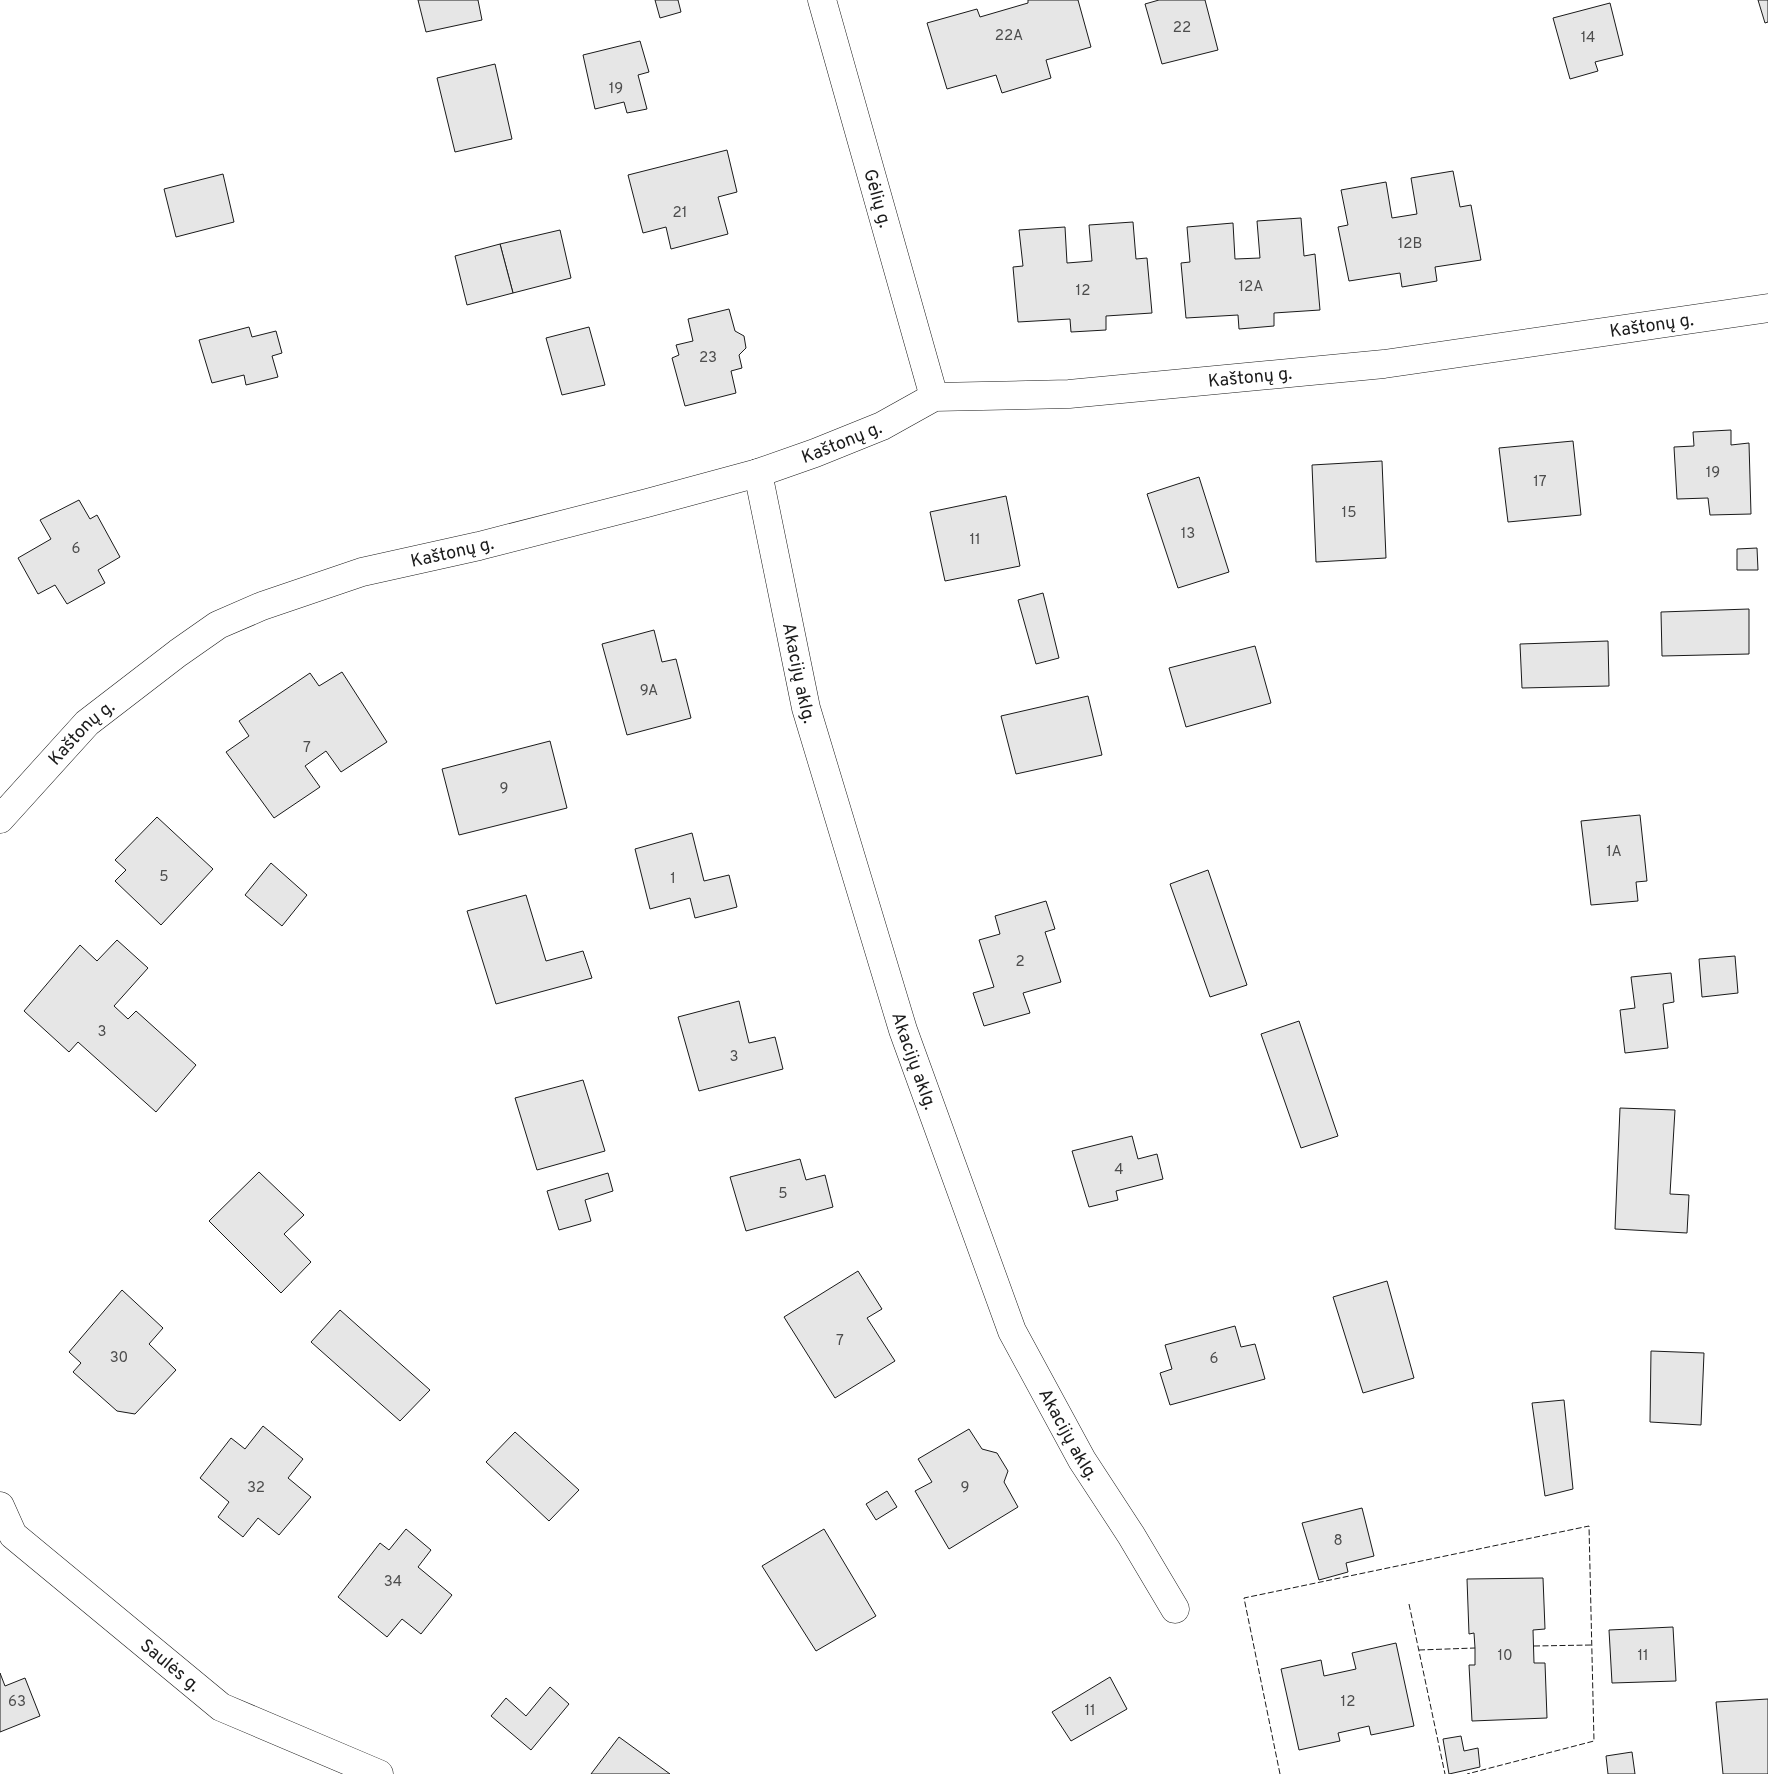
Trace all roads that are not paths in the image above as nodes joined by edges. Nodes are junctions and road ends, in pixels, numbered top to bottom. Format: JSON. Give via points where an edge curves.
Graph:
{"nodes":[{"id":1,"x":822,"y":0,"type":"edge"},
{"id":2,"x":1768,"y":308,"type":"edge"},
{"id":3,"x":934,"y":397,"type":"junction"},
{"id":4,"x":758,"y":473,"type":"junction"},
{"id":5,"x":0,"y":819,"type":"edge"},
{"id":6,"x":0,"y":1506,"type":"edge"},
{"id":7,"x":1175,"y":1609,"type":"dead end"},
{"id":8,"x":379,"y":1774,"type":"edge"}],
"edges":[{"from":1,"to":3,"type":"street","name":"Gėlių g."},
{"from":2,"to":3,"type":"street","name":"Kaštonų g.","via":[[1384,364],[1069,394]]},
{"from":3,"to":4,"type":"street","name":"Kaštonų g.","via":[[882,426]]},
{"from":4,"to":5,"type":"street","name":"Kaštonų g.","via":[[478,546],[362,572],[262,606],[218,625],[87,723]]},
{"from":4,"to":7,"type":"street","name":"Akacijų aklg.","via":[[806,708],[903,1030],[1012,1331],[1082,1460]]},
{"from":6,"to":8,"type":"street","name":"Saulės g.","via":[[13,1535],[221,1708]]}]}
